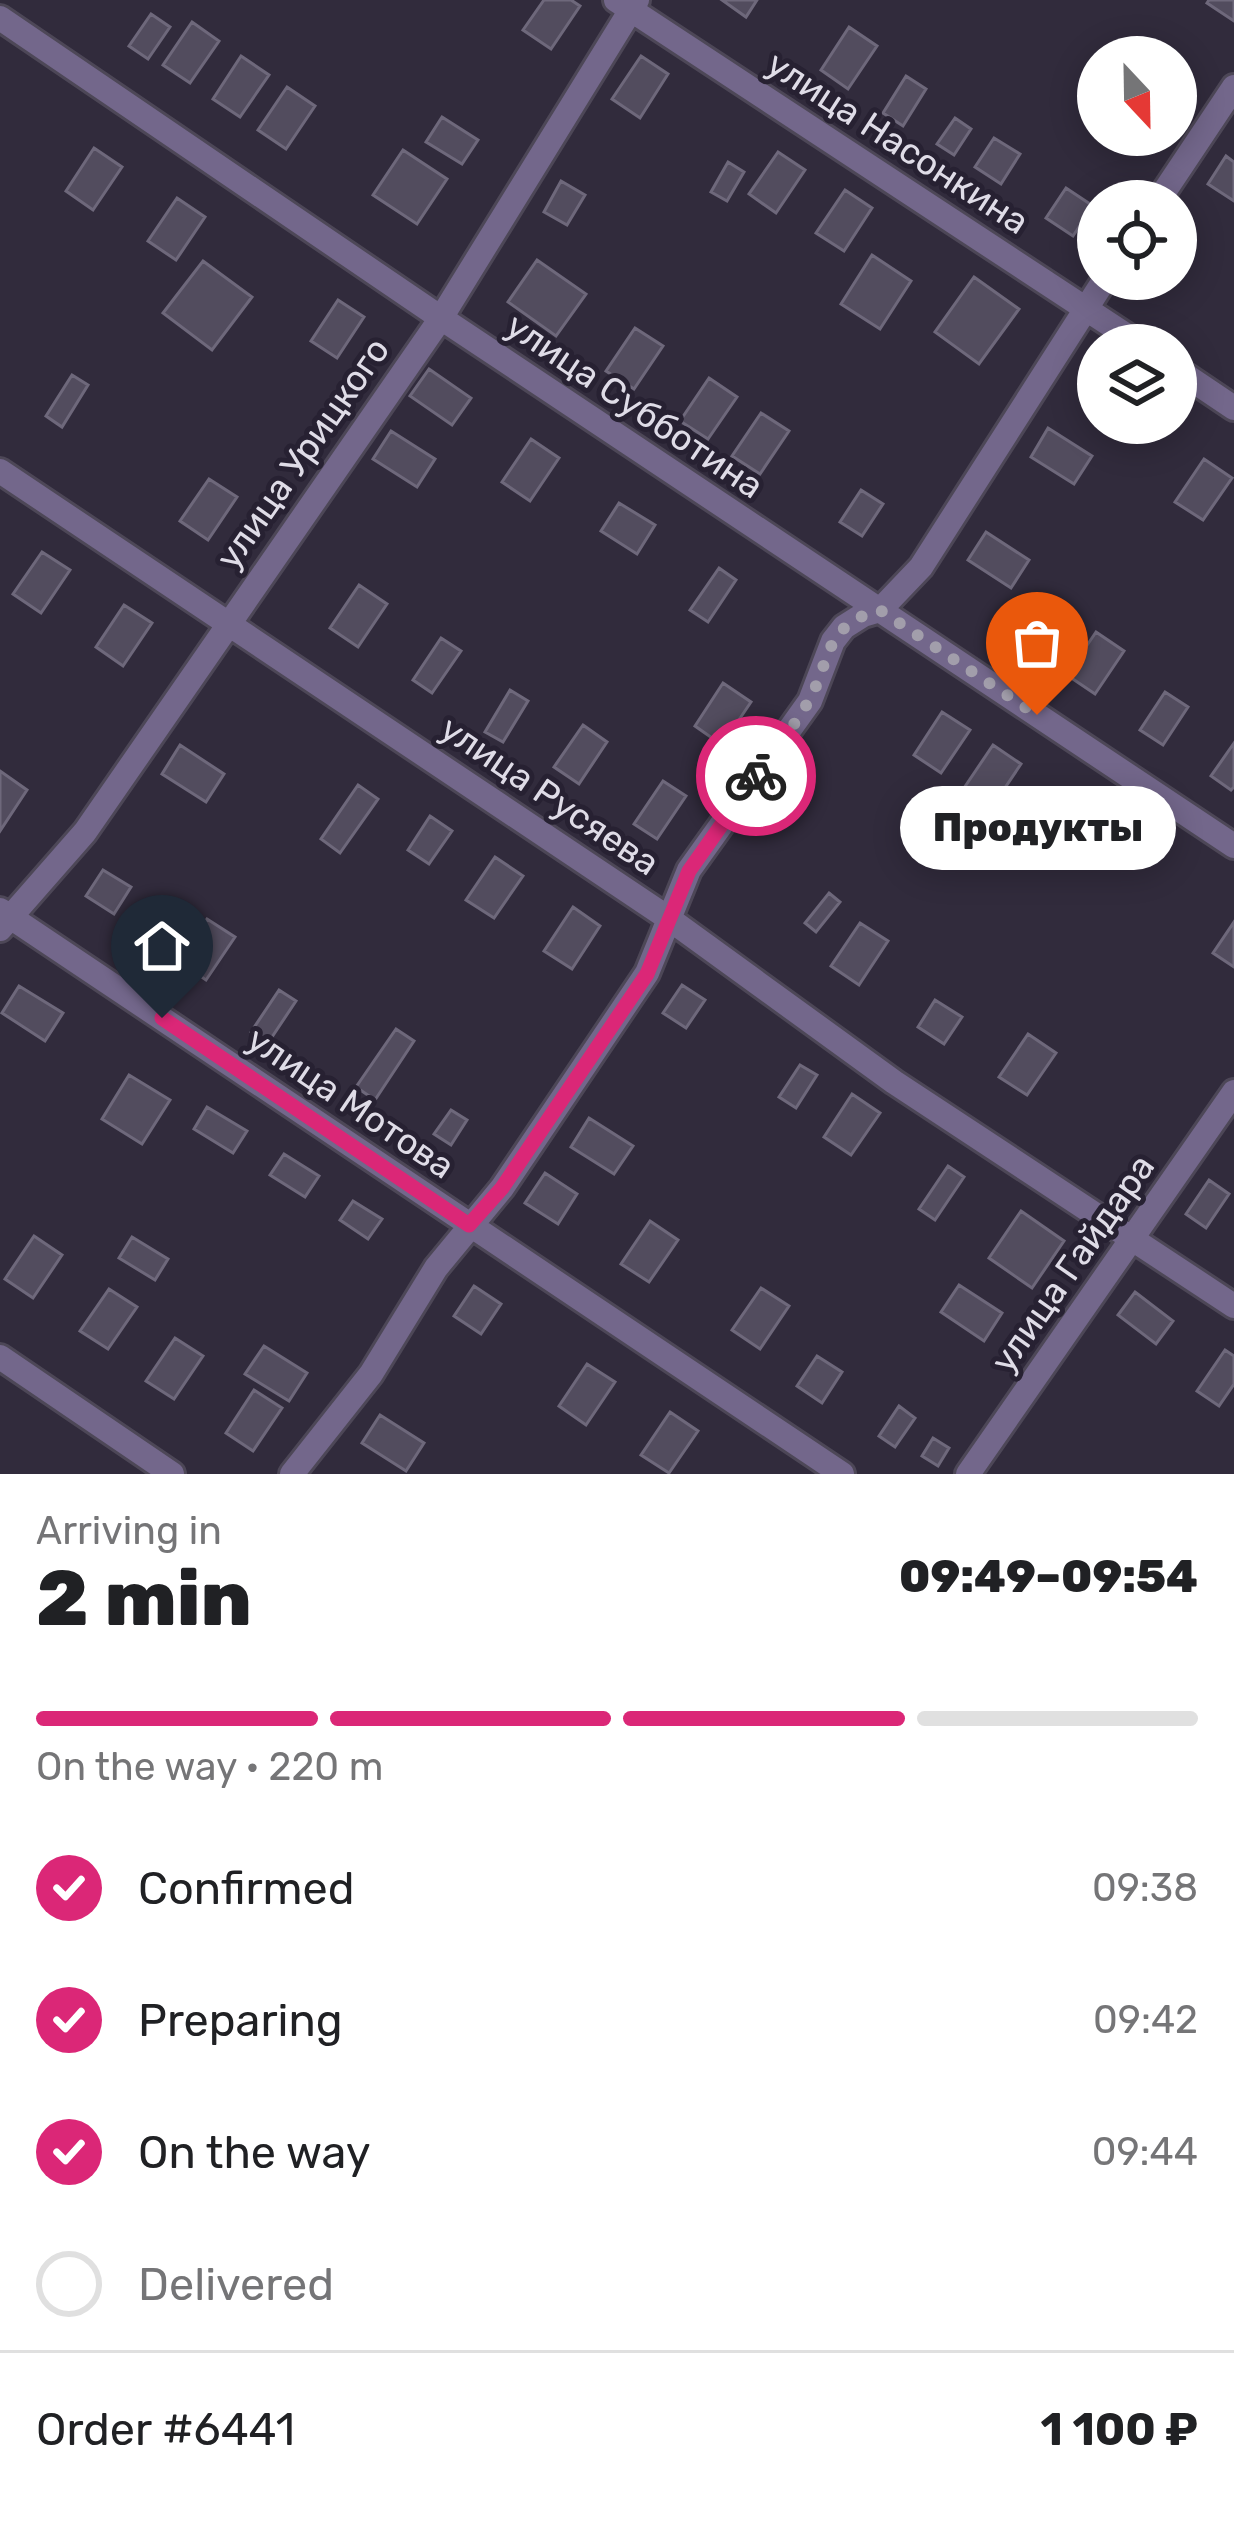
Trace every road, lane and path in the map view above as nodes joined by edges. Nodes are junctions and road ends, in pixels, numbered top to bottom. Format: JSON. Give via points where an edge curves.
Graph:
{"nodes":[{"id":1,"x":628,"y":3,"type":"edge"},
{"id":2,"x":0,"y":18,"type":"edge"},
{"id":3,"x":1234,"y":88,"type":"edge"},
{"id":4,"x":1172,"y":180,"type":"edge"},
{"id":5,"x":1092,"y":300,"type":"edge"},
{"id":6,"x":1086,"y":308,"type":"junction"},
{"id":7,"x":440,"y":318,"type":"junction"},
{"id":8,"x":1110,"y":324,"type":"edge"},
{"id":9,"x":1197,"y":383,"type":"edge"},
{"id":10,"x":1234,"y":408,"type":"edge"},
{"id":11,"x":0,"y":471,"type":"edge"},
{"id":12,"x":880,"y":610,"type":"junction"},
{"id":13,"x":228,"y":620,"type":"junction"},
{"id":14,"x":1234,"y":847,"type":"edge"},
{"id":15,"x":3,"y":918,"type":"edge"},
{"id":16,"x":668,"y":918,"type":"junction"},
{"id":17,"x":1234,"y":1092,"type":"edge"},
{"id":18,"x":469,"y":1225,"type":"junction"},
{"id":19,"x":1133,"y":1239,"type":"junction"},
{"id":20,"x":1234,"y":1306,"type":"edge"},
{"id":21,"x":0,"y":1357,"type":"edge"},
{"id":22,"x":172,"y":1474,"type":"edge"},
{"id":23,"x":292,"y":1474,"type":"edge"},
{"id":24,"x":842,"y":1474,"type":"edge"},
{"id":25,"x":968,"y":1474,"type":"edge"}],
"edges":[{"from":1,"to":6,"type":"street","name":"улица Насонкина"},
{"from":1,"to":7,"type":"street","name":"улица Урицкого"},
{"from":2,"to":7,"type":"street","name":"улица Субботина"},
{"from":3,"to":4,"type":"street"},
{"from":5,"to":6,"type":"street"},
{"from":6,"to":8,"type":"street","name":"улица Насонкина"},
{"from":6,"to":12,"type":"street","via":[[921,567]]},
{"from":7,"to":12,"type":"street","name":"улица Субботина"},
{"from":7,"to":13,"type":"street","name":"улица Урицкого"},
{"from":9,"to":10,"type":"street"},
{"from":11,"to":13,"type":"street","name":"улица Русяева"},
{"from":12,"to":14,"type":"street","name":"улица Субботина"},
{"from":12,"to":16,"type":"street","via":[[833,640],[810,700],[689,871]]},
{"from":13,"to":15,"type":"street","name":"улица Урицкого","via":[[85,832]]},
{"from":13,"to":16,"type":"street","name":"улица Русяева"},
{"from":15,"to":18,"type":"street","name":"улица Мотова"},
{"from":16,"to":18,"type":"street","via":[[647,974]]},
{"from":16,"to":19,"type":"street","name":"улица Русяева","via":[[894,1082]]},
{"from":17,"to":19,"type":"street","name":"улица Гайдара"},
{"from":18,"to":23,"type":"street","via":[[371,1374]]},
{"from":18,"to":24,"type":"street","name":"улица Мотова"},
{"from":19,"to":20,"type":"street","name":"улица Русяева"},
{"from":19,"to":25,"type":"street","name":"улица Гайдара"},
{"from":21,"to":22,"type":"street"}]}
